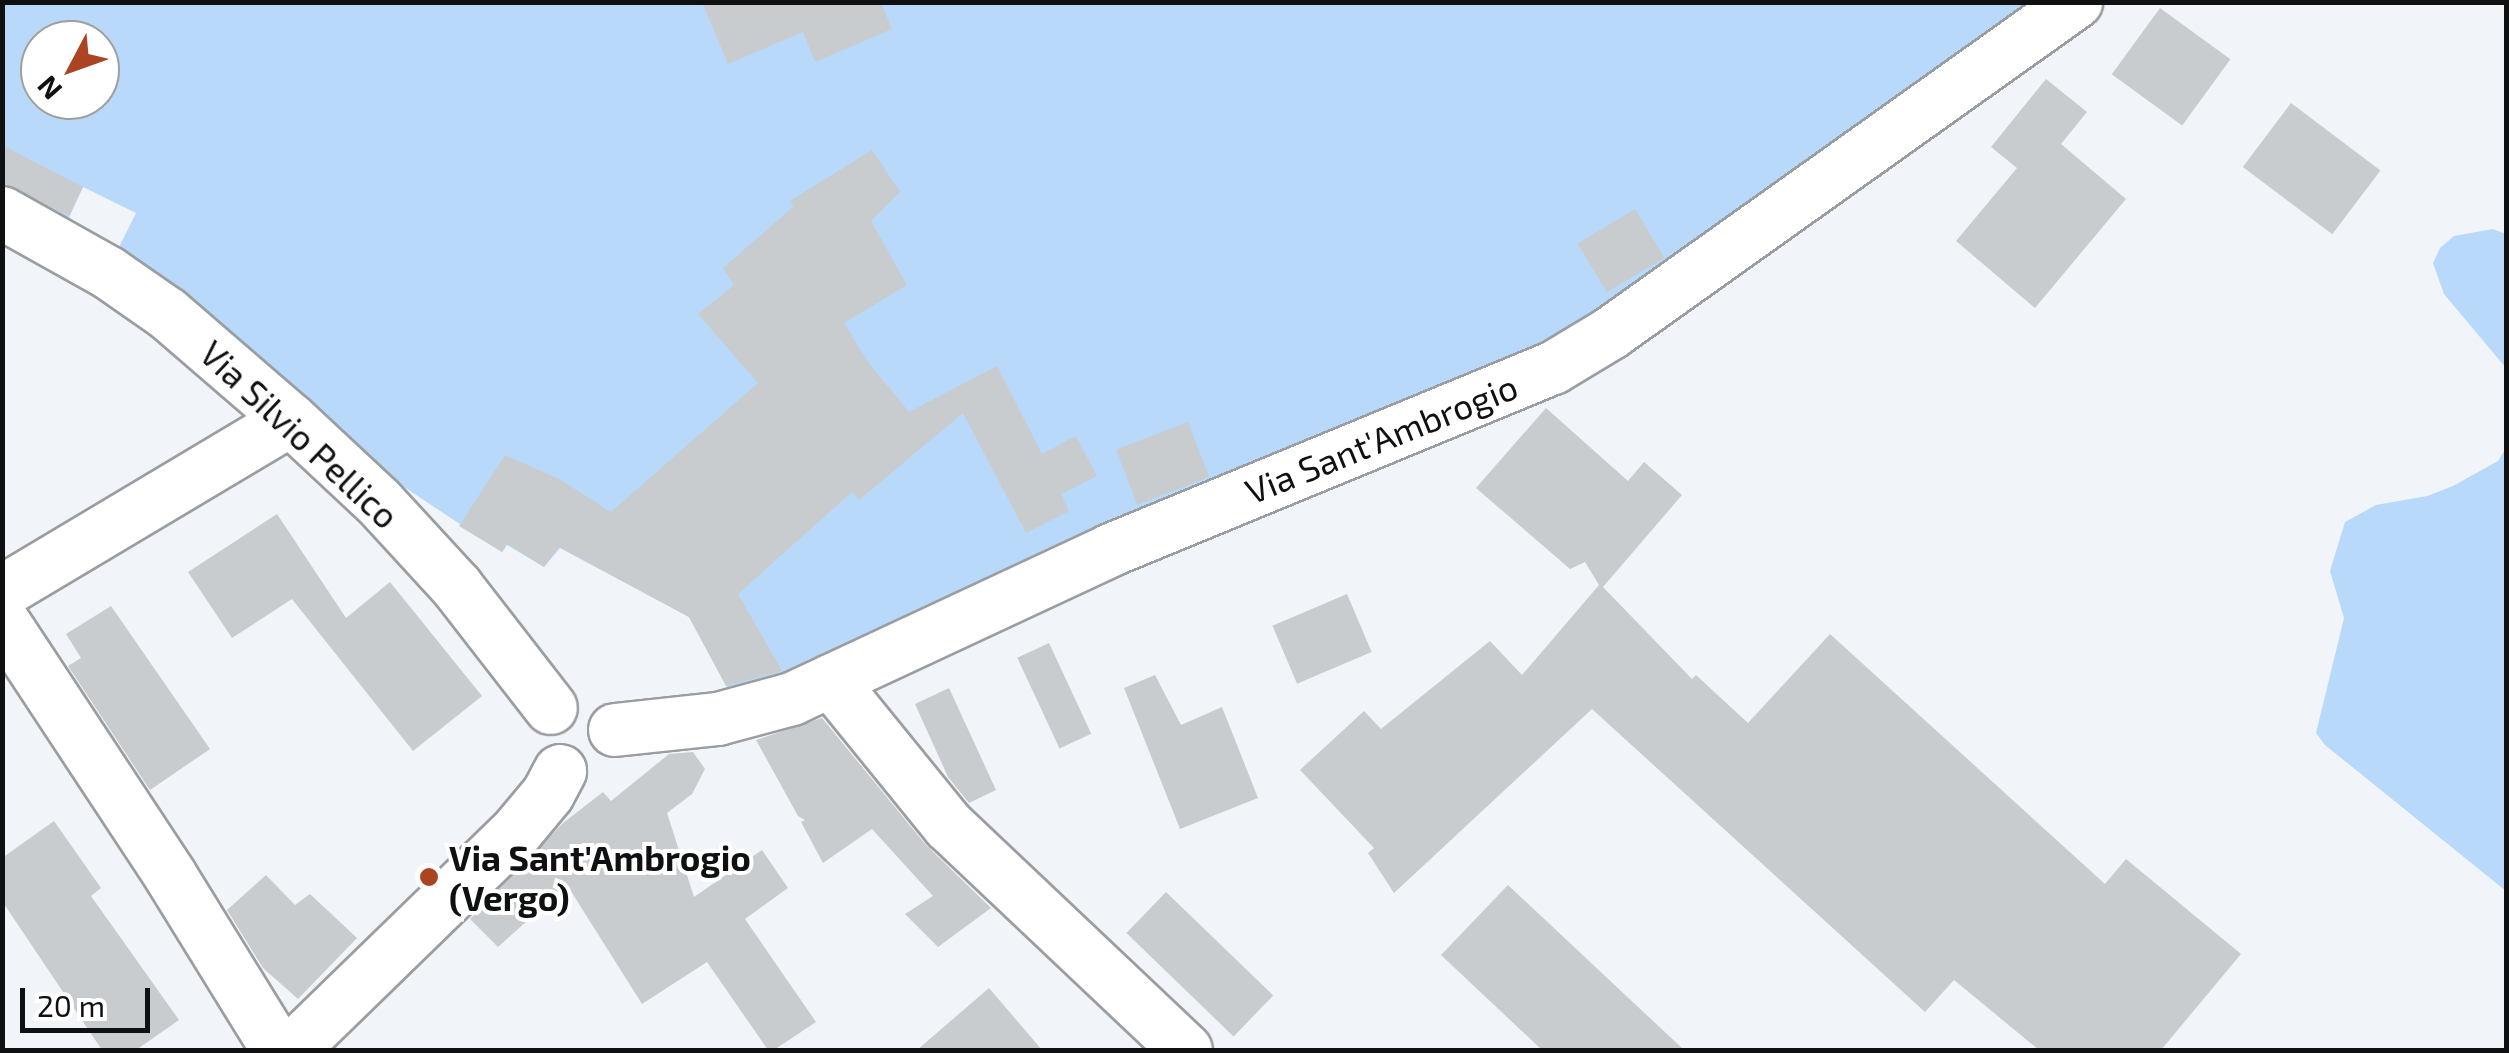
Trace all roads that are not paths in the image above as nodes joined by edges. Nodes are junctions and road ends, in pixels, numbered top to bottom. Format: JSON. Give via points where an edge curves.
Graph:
{"nodes":[{"id":1,"x":2076,"y":2,"type":"edge"},
{"id":2,"x":2,"y":213,"type":"edge"},
{"id":3,"x":291,"y":420,"type":"junction"},
{"id":4,"x":2,"y":592,"type":"edge"},
{"id":5,"x":2,"y":620,"type":"edge"},
{"id":6,"x":831,"y":681,"type":"junction"},
{"id":7,"x":552,"y":708,"type":"junction"},
{"id":8,"x":616,"y":730,"type":"junction"},
{"id":9,"x":560,"y":771,"type":"junction"},
{"id":10,"x":278,"y":1050,"type":"edge"},
{"id":11,"x":292,"y":1050,"type":"edge"},
{"id":12,"x":1186,"y":1050,"type":"edge"}],
"edges":[{"from":1,"to":6,"type":"street","name":"Via Sant'Ambrogio","via":[[1553,368],[1111,550]]},
{"from":2,"to":3,"type":"street","name":"Via Silvio Pellico","via":[[168,314]]},
{"from":3,"to":4,"type":"street"},
{"from":3,"to":7,"type":"street","name":"Via Silvio Pellico","via":[[456,587]]},
{"from":5,"to":10,"type":"street"},
{"from":6,"to":8,"type":"street","name":"Via Sant'Ambrogio","via":[[718,719]]},
{"from":6,"to":12,"type":"street","via":[[949,826]]},
{"from":7,"to":8,"type":"street","via":[[566,699],[592,701]]},
{"from":7,"to":9,"type":"street","via":[[539,740]]},
{"from":8,"to":9,"type":"street","via":[[612,754],[595,771]]},
{"from":9,"to":11,"type":"street","via":[[518,830]]}]}
